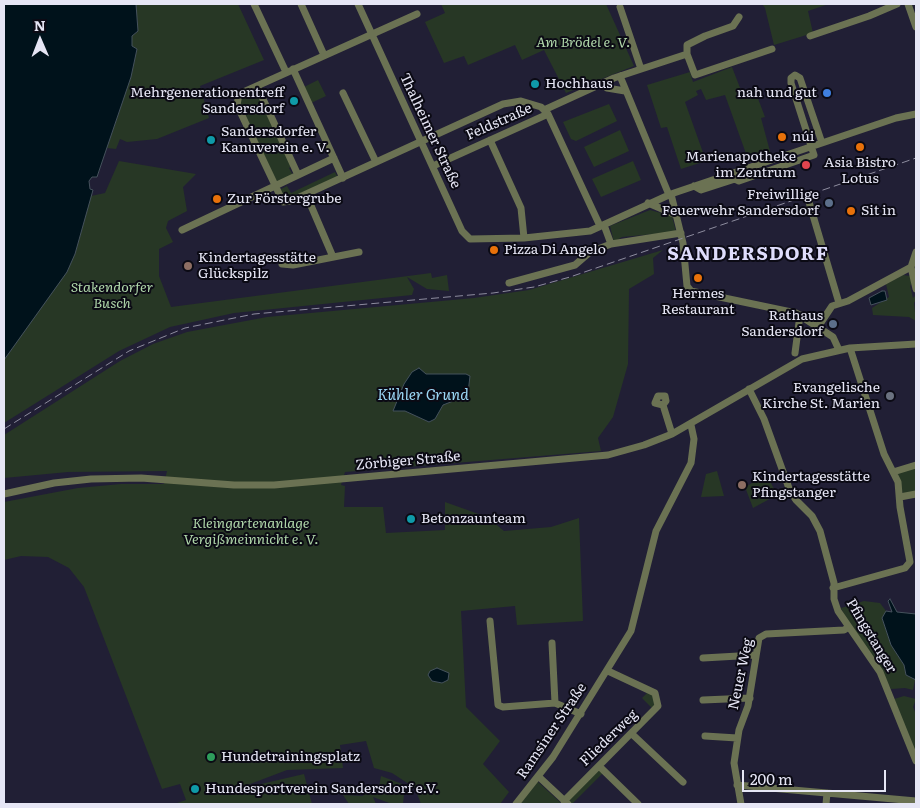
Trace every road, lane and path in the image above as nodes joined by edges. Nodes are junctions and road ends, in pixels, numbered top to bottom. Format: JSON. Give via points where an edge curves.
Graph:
{"nodes":[{"id":1,"x":254,"y":4,"type":"edge"},
{"id":2,"x":300,"y":4,"type":"edge"},
{"id":3,"x":358,"y":4,"type":"edge"},
{"id":4,"x":897,"y":4,"type":"edge"},
{"id":5,"x":908,"y":4,"type":"edge"},
{"id":6,"x":620,"y":7,"type":"dead end"},
{"id":7,"x":417,"y":14,"type":"dead end"},
{"id":8,"x":738,"y":17,"type":"dead end"},
{"id":9,"x":916,"y":27,"type":"edge"},
{"id":10,"x":372,"y":34,"type":"junction"},
{"id":11,"x":810,"y":36,"type":"dead end"},
{"id":12,"x":772,"y":49,"type":"dead end"},
{"id":13,"x":687,"y":54,"type":"junction"},
{"id":14,"x":324,"y":55,"type":"junction"},
{"id":15,"x":641,"y":69,"type":"junction"},
{"id":16,"x":290,"y":71,"type":"junction"},
{"id":17,"x":620,"y":76,"type":"junction"},
{"id":18,"x":601,"y":84,"type":"junction"},
{"id":19,"x":257,"y":86,"type":"junction"},
{"id":20,"x":624,"y":91,"type":"junction"},
{"id":21,"x":343,"y":92,"type":"dead end"},
{"id":22,"x":546,"y":112,"type":"junction"},
{"id":23,"x":916,"y":114,"type":"edge"},
{"id":24,"x":490,"y":140,"type":"junction"},
{"id":25,"x":422,"y":142,"type":"junction"},
{"id":26,"x":822,"y":143,"type":"junction"},
{"id":27,"x":812,"y":146,"type":"junction"},
{"id":28,"x":334,"y":158,"type":"junction"},
{"id":29,"x":769,"y":161,"type":"junction"},
{"id":30,"x":376,"y":162,"type":"junction"},
{"id":31,"x":433,"y":166,"type":"junction"},
{"id":32,"x":772,"y":169,"type":"junction"},
{"id":33,"x":298,"y":175,"type":"junction"},
{"id":34,"x":735,"y":175,"type":"junction"},
{"id":35,"x":343,"y":178,"type":"junction"},
{"id":36,"x":274,"y":186,"type":"junction"},
{"id":37,"x":306,"y":194,"type":"junction"},
{"id":38,"x":670,"y":194,"type":"junction"},
{"id":39,"x":809,"y":202,"type":"dead end"},
{"id":40,"x":648,"y":203,"type":"junction"},
{"id":41,"x":676,"y":215,"type":"junction"},
{"id":42,"x":602,"y":226,"type":"junction"},
{"id":43,"x":182,"y":230,"type":"dead end"},
{"id":44,"x":681,"y":235,"type":"junction"},
{"id":45,"x":524,"y":238,"type":"junction"},
{"id":46,"x":611,"y":244,"type":"junction"},
{"id":47,"x":359,"y":252,"type":"dead end"},
{"id":48,"x":916,"y":252,"type":"edge"},
{"id":49,"x":332,"y":257,"type":"junction"},
{"id":50,"x":282,"y":264,"type":"dead end"},
{"id":51,"x":911,"y":267,"type":"junction"},
{"id":52,"x":509,"y":283,"type":"dead end"},
{"id":53,"x":916,"y":289,"type":"edge"},
{"id":54,"x":839,"y":304,"type":"junction"},
{"id":55,"x":800,"y":316,"type":"junction"},
{"id":56,"x":818,"y":327,"type":"junction"},
{"id":57,"x":916,"y":344,"type":"edge"},
{"id":58,"x":850,"y":348,"type":"junction"},
{"id":59,"x":839,"y":350,"type":"junction"},
{"id":60,"x":795,"y":353,"type":"dead end"},
{"id":61,"x":749,"y":389,"type":"junction"},
{"id":62,"x":663,"y":405,"type":"dead end"},
{"id":63,"x":691,"y":424,"type":"junction"},
{"id":64,"x":672,"y":434,"type":"junction"},
{"id":65,"x":916,"y":466,"type":"edge"},
{"id":66,"x":894,"y":472,"type":"junction"},
{"id":67,"x":4,"y":494,"type":"edge"},
{"id":68,"x":916,"y":494,"type":"edge"},
{"id":69,"x":900,"y":497,"type":"junction"},
{"id":70,"x":833,"y":588,"type":"junction"},
{"id":71,"x":490,"y":621,"type":"dead end"},
{"id":72,"x":849,"y":627,"type":"junction"},
{"id":73,"x":552,"y":643,"type":"dead end"},
{"id":74,"x":756,"y":655,"type":"junction"},
{"id":75,"x":703,"y":658,"type":"dead end"},
{"id":76,"x":608,"y":671,"type":"junction"},
{"id":77,"x":750,"y":698,"type":"junction"},
{"id":78,"x":704,"y":700,"type":"dead end"},
{"id":79,"x":555,"y":703,"type":"junction"},
{"id":80,"x":581,"y":714,"type":"junction"},
{"id":81,"x":632,"y":734,"type":"junction"},
{"id":82,"x":705,"y":736,"type":"dead end"},
{"id":83,"x":737,"y":738,"type":"junction"},
{"id":84,"x":916,"y":761,"type":"edge"},
{"id":85,"x":599,"y":766,"type":"junction"},
{"id":86,"x":538,"y":776,"type":"junction"},
{"id":87,"x":683,"y":782,"type":"dead end"},
{"id":88,"x":737,"y":785,"type":"junction"},
{"id":89,"x":827,"y":793,"type":"junction"},
{"id":90,"x":859,"y":796,"type":"junction"},
{"id":91,"x":916,"y":801,"type":"edge"},
{"id":92,"x":566,"y":802,"type":"edge"},
{"id":93,"x":516,"y":804,"type":"edge"},
{"id":94,"x":638,"y":804,"type":"edge"},
{"id":95,"x":741,"y":804,"type":"edge"},
{"id":96,"x":826,"y":804,"type":"edge"},
{"id":97,"x":860,"y":804,"type":"edge"}],
"edges":[{"from":1,"to":16,"type":"street"},
{"from":2,"to":14,"type":"street"},
{"from":3,"to":10,"type":"street","name":"Thalheimer Straße"},
{"from":4,"to":11,"type":"street"},
{"from":5,"to":9,"type":"street"},
{"from":6,"to":15,"type":"street"},
{"from":7,"to":10,"type":"street"},
{"from":8,"to":13,"type":"street","via":[[733,26],[689,43]]},
{"from":10,"to":14,"type":"street"},
{"from":10,"to":25,"type":"street","name":"Thalheimer Straße"},
{"from":12,"to":13,"type":"street","via":[[696,75]]},
{"from":13,"to":15,"type":"street","name":"Feldstraße"},
{"from":14,"to":16,"type":"street"},
{"from":15,"to":17,"type":"street","name":"Feldstraße"},
{"from":16,"to":19,"type":"street"},
{"from":16,"to":28,"type":"street"},
{"from":17,"to":18,"type":"street","name":"Feldstraße"},
{"from":17,"to":20,"type":"street"},
{"from":18,"to":20,"type":"street"},
{"from":18,"to":22,"type":"street","name":"Feldstraße"},
{"from":19,"to":33,"type":"street"},
{"from":19,"to":36,"type":"street","via":[[239,94],[237,105]]},
{"from":20,"to":38,"type":"street"},
{"from":21,"to":30,"type":"street"},
{"from":22,"to":24,"type":"street","name":"Feldstraße"},
{"from":22,"to":25,"type":"street","via":[[525,101],[510,102]]},
{"from":22,"to":42,"type":"street","name":"Feldstraße"},
{"from":23,"to":26,"type":"street"},
{"from":24,"to":31,"type":"street","name":"Feldstraße"},
{"from":24,"to":45,"type":"street","via":[[521,208]]},
{"from":25,"to":30,"type":"street"},
{"from":25,"to":31,"type":"street","name":"Thalheimer Straße"},
{"from":26,"to":27,"type":"street"},
{"from":26,"to":27,"type":"street","via":[[800,78],[795,76],[791,83]]},
{"from":27,"to":29,"type":"street"},
{"from":27,"to":32,"type":"street","via":[[814,155]]},
{"from":28,"to":33,"type":"street"},
{"from":28,"to":35,"type":"street"},
{"from":29,"to":32,"type":"street"},
{"from":29,"to":34,"type":"street"},
{"from":30,"to":35,"type":"street"},
{"from":31,"to":45,"type":"street","name":"Thalheimer Straße","via":[[467,237]]},
{"from":32,"to":34,"type":"street","via":[[739,181]]},
{"from":33,"to":36,"type":"street"},
{"from":34,"to":38,"type":"street","via":[[701,190],[694,186]]},
{"from":35,"to":37,"type":"street"},
{"from":36,"to":37,"type":"street","via":[[284,202]]},
{"from":36,"to":43,"type":"street"},
{"from":37,"to":49,"type":"street"},
{"from":38,"to":40,"type":"street"},
{"from":38,"to":41,"type":"street"},
{"from":39,"to":54,"type":"street"},
{"from":40,"to":41,"type":"street"},
{"from":40,"to":42,"type":"street"},
{"from":41,"to":44,"type":"street"},
{"from":42,"to":45,"type":"street","via":[[583,232]]},
{"from":42,"to":46,"type":"street","name":"Feldstraße"},
{"from":44,"to":46,"type":"street"},
{"from":44,"to":55,"type":"street","via":[[691,291],[791,311]]},
{"from":46,"to":52,"type":"street","via":[[590,252],[575,265]]},
{"from":47,"to":49,"type":"street"},
{"from":48,"to":51,"type":"street"},
{"from":49,"to":50,"type":"street","via":[[293,265]]},
{"from":51,"to":53,"type":"street"},
{"from":51,"to":54,"type":"street"},
{"from":54,"to":56,"type":"street","via":[[832,306]]},
{"from":55,"to":56,"type":"street"},
{"from":55,"to":60,"type":"street"},
{"from":56,"to":59,"type":"street","via":[[834,337]]},
{"from":57,"to":58,"type":"street","name":"Zörbiger Straße"},
{"from":58,"to":59,"type":"street","name":"Zörbiger Straße"},
{"from":58,"to":66,"type":"street","via":[[884,454]]},
{"from":59,"to":61,"type":"street","name":"Zörbiger Straße","via":[[797,361]]},
{"from":61,"to":63,"type":"street","name":"Zörbiger Straße"},
{"from":61,"to":70,"type":"street","name":"Pfingstanger","via":[[764,419],[790,491],[818,527]]},
{"from":62,"to":64,"type":"street"},
{"from":63,"to":64,"type":"street","name":"Zörbiger Straße"},
{"from":63,"to":76,"type":"street","name":"Ramsiner Straße","via":[[694,439],[691,463],[656,531],[634,626]]},
{"from":64,"to":67,"type":"street","name":"Zörbiger Straße","via":[[634,449],[591,458],[291,484],[240,485],[125,478],[54,483]]},
{"from":65,"to":66,"type":"street"},
{"from":66,"to":69,"type":"street"},
{"from":68,"to":69,"type":"street"},
{"from":69,"to":70,"type":"street","via":[[910,562],[905,568]]},
{"from":70,"to":72,"type":"street","name":"Pfingstanger","via":[[836,605]]},
{"from":71,"to":79,"type":"street","via":[[498,705]]},
{"from":72,"to":74,"type":"street","name":"Neuer Weg","via":[[844,630],[763,634],[758,640]]},
{"from":72,"to":84,"type":"street","name":"Pfingstanger","via":[[880,672]]},
{"from":73,"to":79,"type":"street"},
{"from":74,"to":75,"type":"street"},
{"from":74,"to":77,"type":"street","name":"Neuer Weg"},
{"from":76,"to":80,"type":"street","name":"Ramsiner Straße"},
{"from":76,"to":81,"type":"street","name":"Fliederweg","via":[[655,693],[658,706]]},
{"from":77,"to":78,"type":"street"},
{"from":77,"to":83,"type":"street","name":"Neuer Weg"},
{"from":79,"to":80,"type":"street"},
{"from":80,"to":86,"type":"street","name":"Ramsiner Straße"},
{"from":81,"to":85,"type":"street","name":"Fliederweg"},
{"from":81,"to":87,"type":"street"},
{"from":82,"to":83,"type":"street"},
{"from":83,"to":88,"type":"street","name":"Neuer Weg","via":[[734,766]]},
{"from":85,"to":92,"type":"street","name":"Fliederweg"},
{"from":85,"to":94,"type":"street"},
{"from":86,"to":92,"type":"street"},
{"from":86,"to":93,"type":"street","name":"Ramsiner Straße"},
{"from":88,"to":89,"type":"street"},
{"from":88,"to":95,"type":"street","name":"Neuer Weg"},
{"from":89,"to":90,"type":"street"},
{"from":89,"to":96,"type":"street"},
{"from":90,"to":91,"type":"street"},
{"from":90,"to":97,"type":"street"}]}
